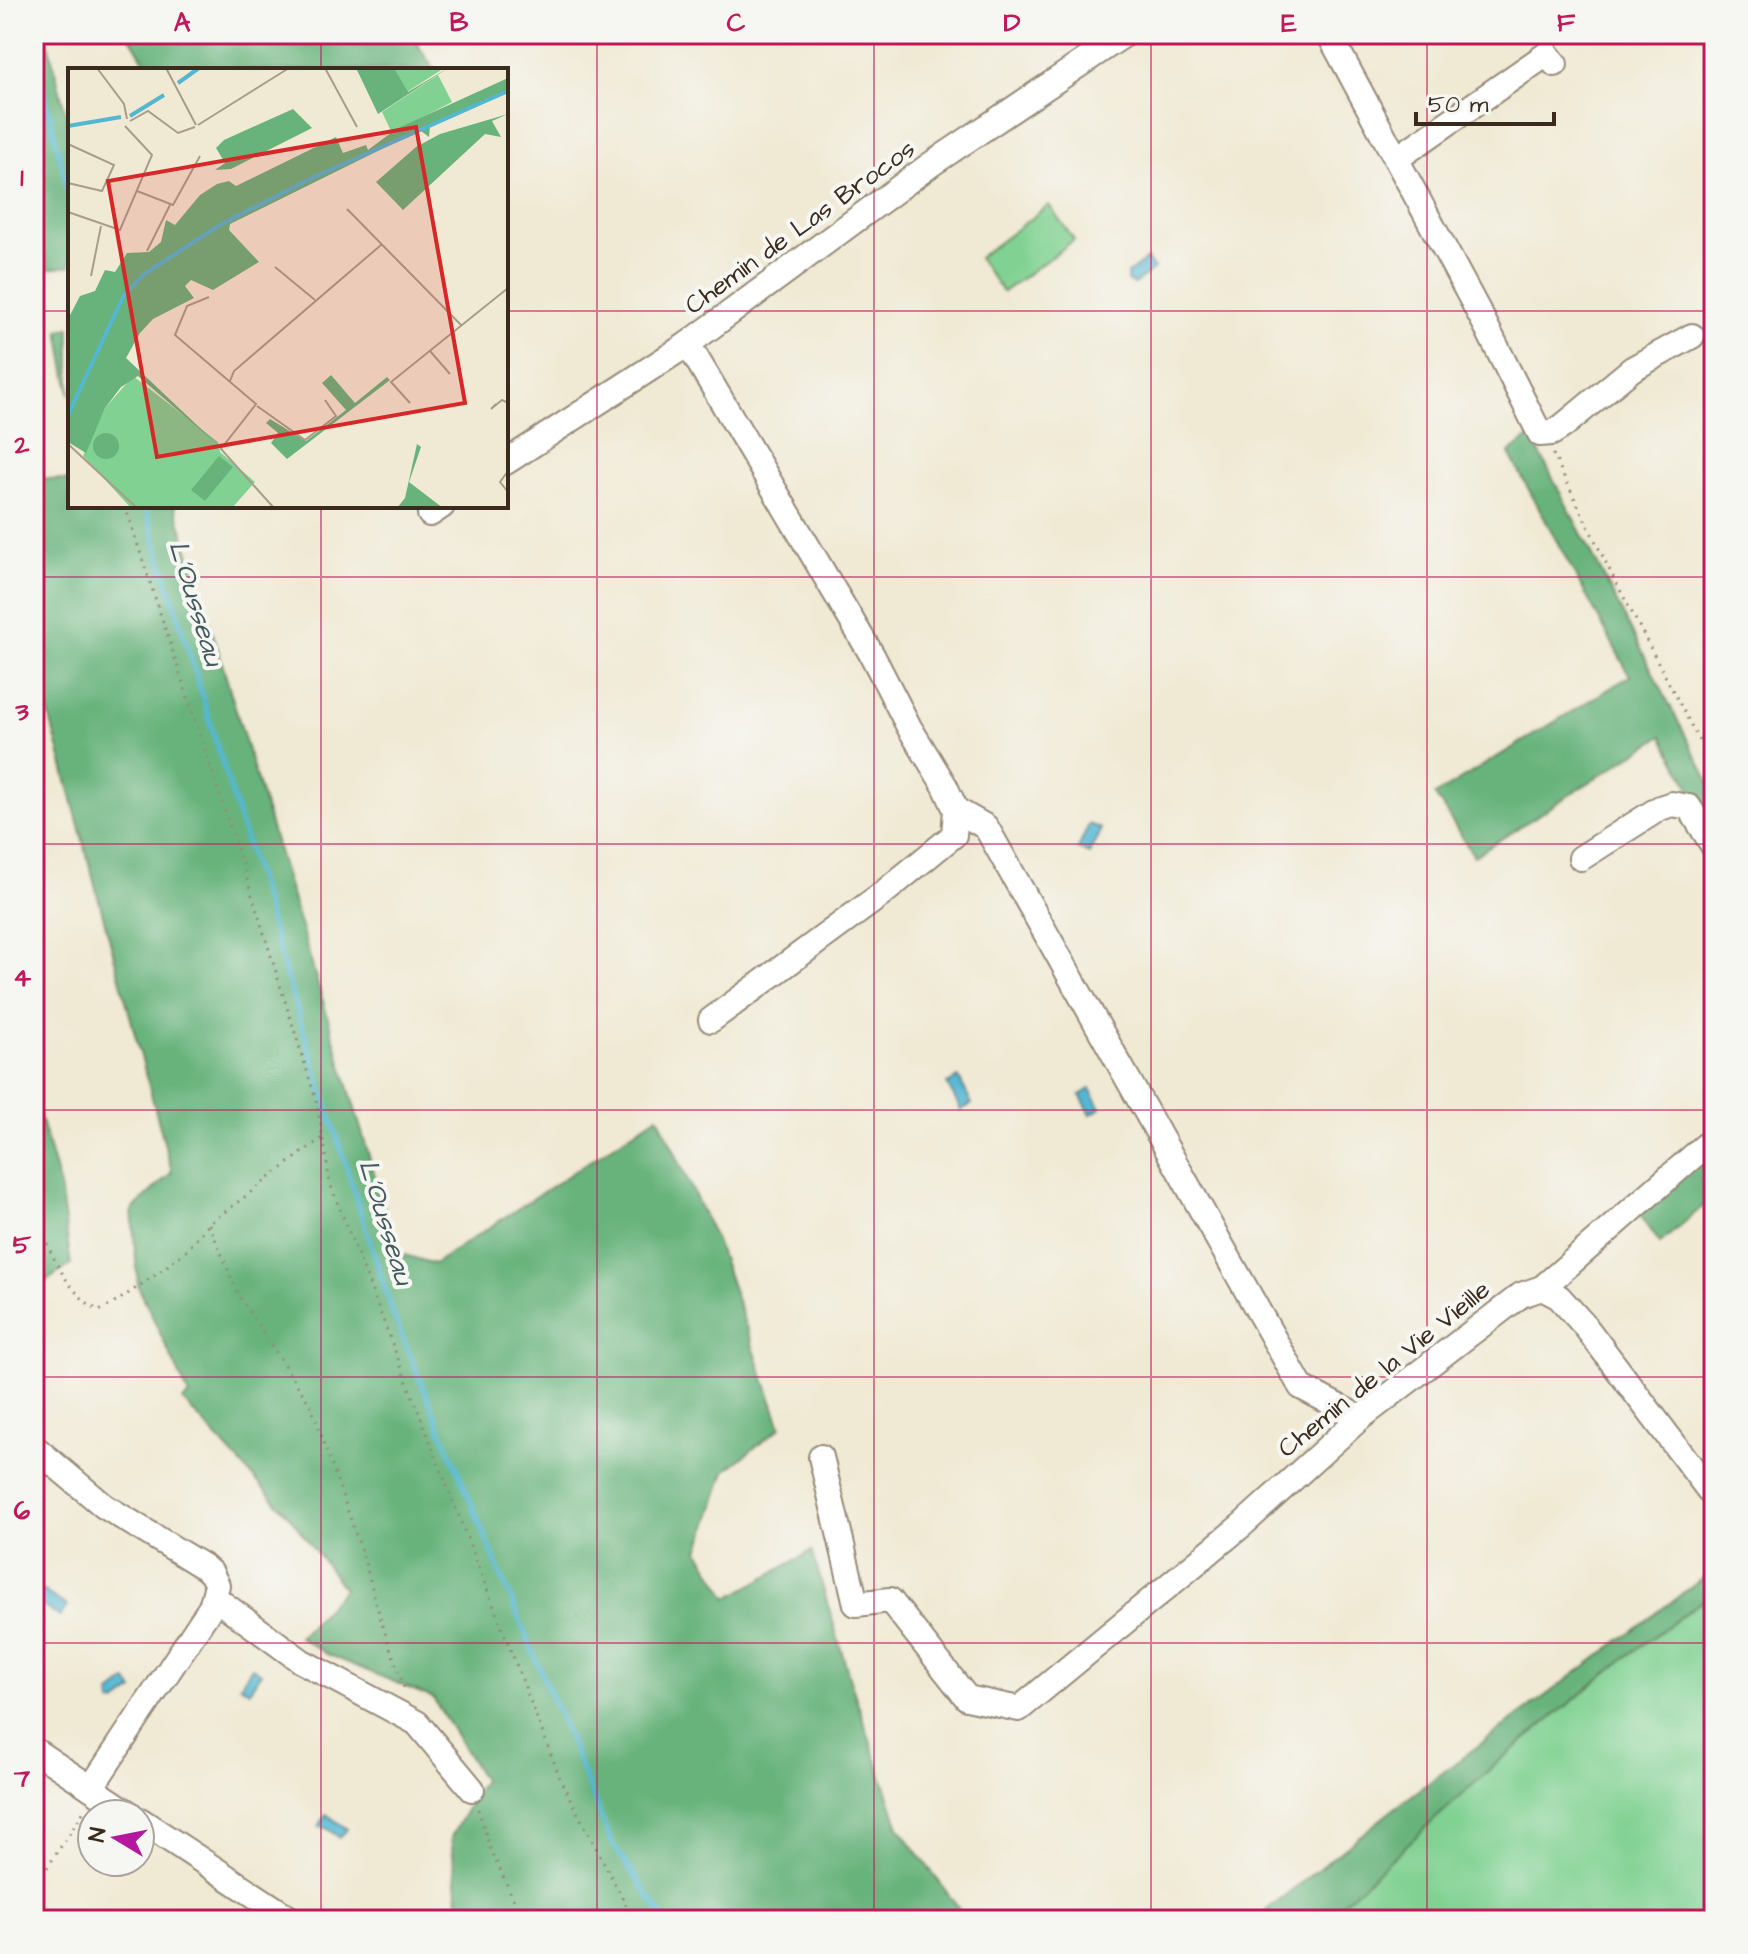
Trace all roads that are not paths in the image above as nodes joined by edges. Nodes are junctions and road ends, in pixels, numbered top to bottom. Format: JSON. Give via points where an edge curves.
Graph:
{"nodes":[{"id":1,"x":1125,"y":34,"type":"edge"},
{"id":2,"x":1329,"y":34,"type":"edge"},
{"id":3,"x":1555,"y":64,"type":"dead end"},
{"id":4,"x":1396,"y":159,"type":"junction"},
{"id":5,"x":1692,"y":336,"type":"dead end"},
{"id":6,"x":688,"y":344,"type":"junction"},
{"id":7,"x":508,"y":461,"type":"edge"},
{"id":8,"x":956,"y":810,"type":"junction"},
{"id":9,"x":1714,"y":847,"type":"edge"},
{"id":10,"x":1581,"y":858,"type":"dead end"},
{"id":11,"x":711,"y":1020,"type":"dead end"},
{"id":12,"x":1714,"y":1138,"type":"edge"},
{"id":13,"x":1542,"y":1288,"type":"junction"},
{"id":14,"x":1360,"y":1418,"type":"junction"},
{"id":15,"x":34,"y":1447,"type":"edge"},
{"id":16,"x":821,"y":1457,"type":"dead end"},
{"id":17,"x":1714,"y":1497,"type":"edge"},
{"id":18,"x":215,"y":1598,"type":"junction"},
{"id":19,"x":34,"y":1750,"type":"edge"},
{"id":20,"x":91,"y":1788,"type":"junction"},
{"id":21,"x":472,"y":1789,"type":"road end"},
{"id":22,"x":106,"y":1798,"type":"edge"},
{"id":23,"x":156,"y":1831,"type":"edge"},
{"id":24,"x":292,"y":1920,"type":"edge"}],
"edges":[{"from":1,"to":6,"type":"street","name":"Chemin de Las Brocos","via":[[930,165]]},
{"from":2,"to":4,"type":"street"},
{"from":3,"to":4,"type":"street","via":[[1547,54]]},
{"from":4,"to":5,"type":"street","via":[[1540,434],[1563,426],[1632,369]]},
{"from":6,"to":7,"type":"street","name":"Chemin de Las Brocos"},
{"from":6,"to":8,"type":"street","via":[[872,655]]},
{"from":8,"to":11,"type":"street","via":[[954,835]]},
{"from":8,"to":14,"type":"street","via":[[986,827],[1301,1387]]},
{"from":9,"to":10,"type":"street","via":[[1689,807],[1672,804]]},
{"from":12,"to":13,"type":"street","name":"Chemin de la Vie Vieille"},
{"from":13,"to":14,"type":"street","name":"Chemin de la Vie Vieille","via":[[1521,1295]]},
{"from":13,"to":17,"type":"street","via":[[1559,1297],[1585,1326]]},
{"from":14,"to":16,"type":"street","name":"Chemin de la Vie Vieille","via":[[1242,1525],[1019,1709],[967,1698],[890,1600],[856,1604]]},
{"from":15,"to":18,"type":"street","via":[[104,1506],[211,1573],[217,1585]]},
{"from":18,"to":20,"type":"street"},
{"from":18,"to":21,"type":"street","via":[[301,1661],[417,1723]]},
{"from":19,"to":20,"type":"street"},
{"from":20,"to":22,"type":"street"},
{"from":23,"to":24,"type":"street"}]}
